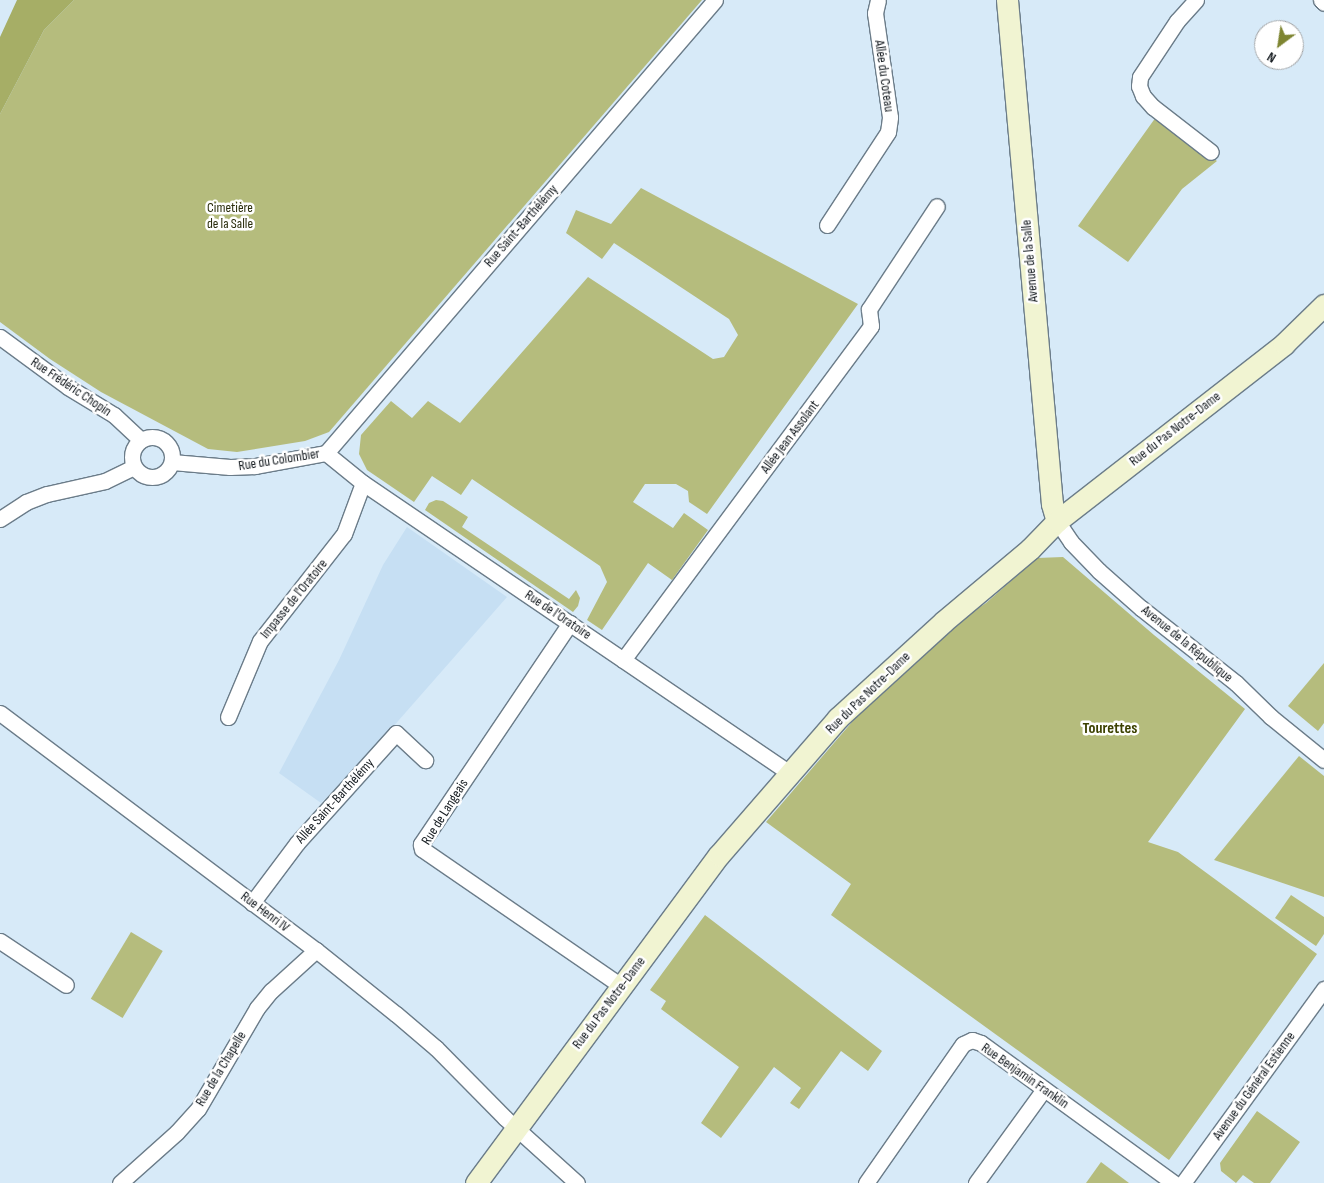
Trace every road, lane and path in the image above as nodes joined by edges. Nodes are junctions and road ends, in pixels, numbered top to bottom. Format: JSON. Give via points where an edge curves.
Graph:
{"nodes":[{"id":1,"x":715,"y":0,"type":"edge"},
{"id":2,"x":878,"y":0,"type":"edge"},
{"id":3,"x":1007,"y":0,"type":"edge"},
{"id":4,"x":1196,"y":0,"type":"edge"},
{"id":5,"x":1322,"y":0,"type":"edge"},
{"id":6,"x":1324,"y":3,"type":"edge"},
{"id":7,"x":1211,"y":152,"type":"dead end"},
{"id":8,"x":937,"y":206,"type":"dead end"},
{"id":9,"x":827,"y":225,"type":"dead end"},
{"id":10,"x":1324,"y":305,"type":"edge"},
{"id":11,"x":0,"y":337,"type":"edge"},
{"id":12,"x":141,"y":440,"type":"junction"},
{"id":13,"x":326,"y":453,"type":"junction"},
{"id":14,"x":172,"y":462,"type":"junction"},
{"id":15,"x":134,"y":467,"type":"junction"},
{"id":16,"x":363,"y":483,"type":"junction"},
{"id":17,"x":0,"y":519,"type":"edge"},
{"id":18,"x":1057,"y":521,"type":"junction"},
{"id":19,"x":570,"y":623,"type":"junction"},
{"id":20,"x":623,"y":660,"type":"junction"},
{"id":21,"x":0,"y":713,"type":"edge"},
{"id":22,"x":228,"y":718,"type":"dead end"},
{"id":23,"x":425,"y":760,"type":"dead end"},
{"id":24,"x":1324,"y":760,"type":"edge"},
{"id":25,"x":791,"y":774,"type":"junction"},
{"id":26,"x":252,"y":903,"type":"junction"},
{"id":27,"x":0,"y":941,"type":"edge"},
{"id":28,"x":316,"y":950,"type":"junction"},
{"id":29,"x":66,"y":985,"type":"dead end"},
{"id":30,"x":621,"y":986,"type":"junction"},
{"id":31,"x":1324,"y":989,"type":"edge"},
{"id":32,"x":1044,"y":1089,"type":"junction"},
{"id":33,"x":516,"y":1128,"type":"junction"},
{"id":34,"x":120,"y":1183,"type":"edge"},
{"id":35,"x":476,"y":1183,"type":"edge"},
{"id":36,"x":577,"y":1183,"type":"edge"},
{"id":37,"x":866,"y":1183,"type":"edge"},
{"id":38,"x":976,"y":1183,"type":"edge"},
{"id":39,"x":1174,"y":1183,"type":"edge"},
{"id":40,"x":1183,"y":1183,"type":"edge"}],
"edges":[{"from":1,"to":13,"type":"street","name":"Rue Saint-Barthélémy"},
{"from":2,"to":9,"type":"street","name":"Allée du Coteau","via":[[876,13],[890,124],[882,143]]},
{"from":3,"to":18,"type":"street","name":"Avenue de la Salle","via":[[1052,504]]},
{"from":4,"to":7,"type":"street","via":[[1176,21],[1140,77],[1139,86],[1142,96],[1153,107]]},
{"from":5,"to":6,"type":"street"},
{"from":8,"to":20,"type":"street","name":"Allée Jean Assolant","via":[[869,309],[871,326]]},
{"from":10,"to":18,"type":"street","name":"Rue du Pas Notre-Dame","via":[[1284,344]]},
{"from":11,"to":12,"type":"street","name":"Rue Frédéric Chopin","via":[[68,387],[114,415]]},
{"from":12,"to":14,"type":"street","via":[[148,437],[164,440],[172,453]]},
{"from":12,"to":15,"type":"street","via":[[132,452]]},
{"from":13,"to":14,"type":"street","name":"Rue du Colombier","via":[[255,466]]},
{"from":13,"to":16,"type":"street","name":"Rue de l'Oratoire"},
{"from":14,"to":15,"type":"street","via":[[168,469],[155,477],[139,474]]},
{"from":15,"to":17,"type":"street","via":[[105,481],[26,502]]},
{"from":16,"to":19,"type":"street","name":"Rue de l'Oratoire"},
{"from":16,"to":22,"type":"street","name":"Impasse de l'Oratoire","via":[[344,534],[260,640]]},
{"from":18,"to":24,"type":"street","name":"Avenue de la République","via":[[1071,542],[1099,571]]},
{"from":18,"to":25,"type":"street","name":"Rue du Pas Notre-Dame","via":[[1030,549],[943,622],[838,718]]},
{"from":19,"to":20,"type":"street","name":"Rue de l'Oratoire"},
{"from":19,"to":30,"type":"street","name":"Rue de Langeais","via":[[421,844],[422,849]]},
{"from":20,"to":25,"type":"street","name":"Rue de l'Oratoire"},
{"from":21,"to":26,"type":"street","name":"Rue Henri IV"},
{"from":23,"to":26,"type":"street","name":"Allée Saint-Barthélémy","via":[[396,733],[297,843]]},
{"from":25,"to":30,"type":"street","name":"Rue du Pas Notre-Dame","via":[[719,855]]},
{"from":26,"to":28,"type":"street","name":"Rue Henri IV"},
{"from":27,"to":29,"type":"street"},
{"from":28,"to":33,"type":"street","name":"Rue Henri IV","via":[[436,1048]]},
{"from":28,"to":34,"type":"street","name":"Rue de la Chapelle","via":[[257,1008],[198,1109]]},
{"from":30,"to":33,"type":"street","name":"Rue du Pas Notre-Dame"},
{"from":31,"to":40,"type":"street","name":"Avenue du Général Estienne"},
{"from":32,"to":37,"type":"street","name":"Rue Benjamin Franklin","via":[[981,1043],[972,1040],[963,1044]]},
{"from":32,"to":38,"type":"street"},
{"from":32,"to":39,"type":"street","name":"Rue Benjamin Franklin"},
{"from":33,"to":35,"type":"street","name":"Rue du Pas Notre-Dame"},
{"from":33,"to":36,"type":"street","name":"Rue Henri IV"}]}
